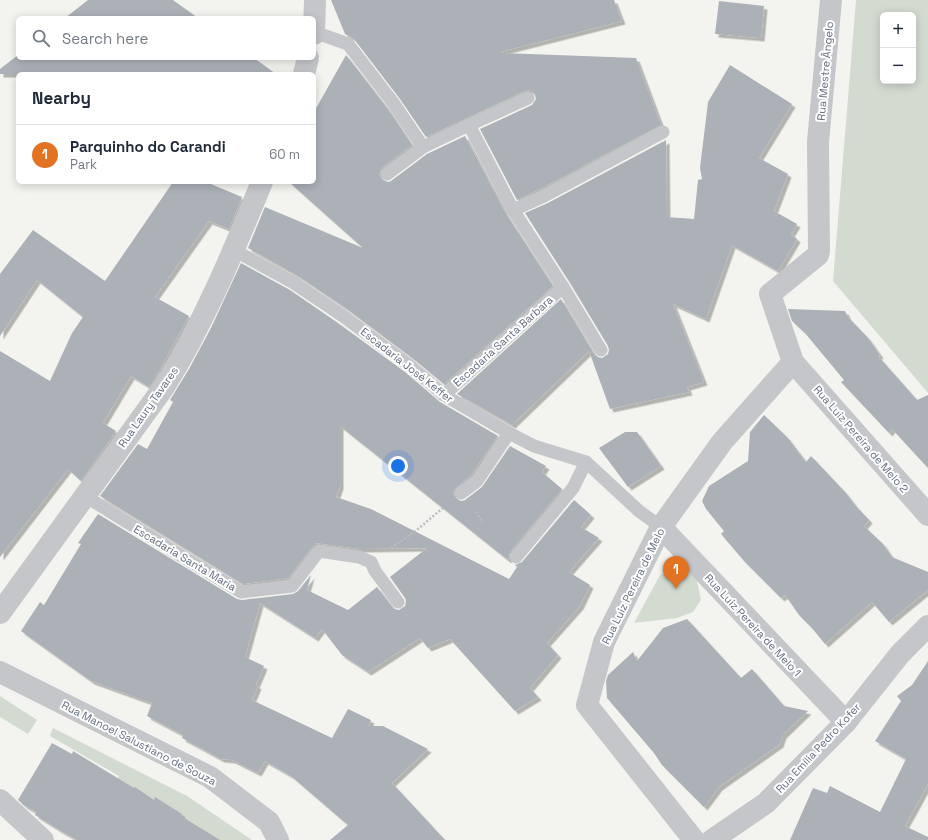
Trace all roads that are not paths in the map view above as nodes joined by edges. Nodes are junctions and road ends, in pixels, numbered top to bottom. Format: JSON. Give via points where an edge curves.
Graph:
{"nodes":[{"id":1,"x":315,"y":0,"type":"edge"},
{"id":2,"x":831,"y":0,"type":"edge"},
{"id":3,"x":315,"y":16,"type":"edge"},
{"id":4,"x":316,"y":34,"type":"edge"},
{"id":5,"x":308,"y":60,"type":"edge"},
{"id":6,"x":304,"y":72,"type":"edge"},
{"id":7,"x":528,"y":98,"type":"dead end"},
{"id":8,"x":469,"y":125,"type":"junction"},
{"id":9,"x":663,"y":132,"type":"dead end"},
{"id":10,"x":423,"y":147,"type":"junction"},
{"id":11,"x":387,"y":174,"type":"dead end"},
{"id":12,"x":261,"y":184,"type":"edge"},
{"id":13,"x":513,"y":210,"type":"junction"},
{"id":14,"x":234,"y":250,"type":"junction"},
{"id":15,"x":563,"y":287,"type":"junction"},
{"id":16,"x":601,"y":350,"type":"dead end"},
{"id":17,"x":794,"y":362,"type":"junction"},
{"id":18,"x":444,"y":395,"type":"junction"},
{"id":19,"x":509,"y":433,"type":"junction"},
{"id":20,"x":586,"y":462,"type":"junction"},
{"id":21,"x":461,"y":493,"type":"road end"},
{"id":22,"x":85,"y":496,"type":"junction"},
{"id":23,"x":928,"y":515,"type":"edge"},
{"id":24,"x":661,"y":527,"type":"junction"},
{"id":25,"x":516,"y":557,"type":"dead end"},
{"id":26,"x":398,"y":602,"type":"dead end"},
{"id":27,"x":0,"y":613,"type":"edge"},
{"id":28,"x":928,"y":626,"type":"edge"},
{"id":29,"x":3,"y":674,"type":"edge"},
{"id":30,"x":846,"y":722,"type":"junction"},
{"id":31,"x":0,"y":800,"type":"edge"},
{"id":32,"x":43,"y":840,"type":"edge"},
{"id":33,"x":278,"y":840,"type":"edge"},
{"id":34,"x":694,"y":840,"type":"edge"},
{"id":35,"x":712,"y":840,"type":"edge"}],
"edges":[{"from":1,"to":3,"type":"street"},
{"from":2,"to":17,"type":"street","name":"Rua Mestre Ângelo","via":[[818,142],[819,251],[818,255],[770,294]]},
{"from":4,"to":10,"type":"lane","via":[[348,44]]},
{"from":5,"to":6,"type":"street"},
{"from":7,"to":8,"type":"lane"},
{"from":8,"to":10,"type":"lane"},
{"from":8,"to":13,"type":"lane","name":"Escadaria Santa Barbara"},
{"from":9,"to":13,"type":"lane"},
{"from":10,"to":11,"type":"lane"},
{"from":12,"to":14,"type":"street","name":"Rua Laury Tavares"},
{"from":13,"to":15,"type":"lane","name":"Escadaria Santa Barbara"},
{"from":14,"to":18,"type":"lane","name":"Escadaria José Keffer","via":[[294,283],[343,316]]},
{"from":14,"to":22,"type":"street","name":"Rua Laury Tavares","via":[[184,354],[164,387]]},
{"from":15,"to":16,"type":"lane","name":"Escadaria Santa Barbara"},
{"from":15,"to":18,"type":"lane","name":"Escadaria Santa Barbara"},
{"from":17,"to":23,"type":"street","name":"Rua Luiz Pereira de Melo 2"},
{"from":17,"to":24,"type":"street","name":"Rua Luiz Pereira de Melo","via":[[722,442]]},
{"from":18,"to":19,"type":"lane","name":"Escadaria José Keffer"},
{"from":19,"to":20,"type":"lane","name":"Escadaria José Keffer","via":[[534,446]]},
{"from":19,"to":21,"type":"lane","via":[[477,481]]},
{"from":20,"to":24,"type":"lane","name":"Escadaria José Keffer","via":[[639,511]]},
{"from":20,"to":25,"type":"lane","via":[[573,488]]},
{"from":22,"to":26,"type":"lane","name":"Escadaria Santa Maria","via":[[241,592],[292,586],[319,551],[359,557],[371,562]]},
{"from":22,"to":27,"type":"street","name":"Rua Laury Tavares"},
{"from":24,"to":30,"type":"street","name":"Rua Luiz Pereira de Melo 1"},
{"from":24,"to":34,"type":"street","name":"Rua Luiz Pereira de Melo","via":[[604,642],[587,705]]},
{"from":28,"to":30,"type":"street","name":"Rua Emília Pedro Kofer","via":[[900,654]]},
{"from":29,"to":33,"type":"street","name":"Rua Manoel Salustiano de Souza","via":[[210,777],[269,822]]},
{"from":30,"to":35,"type":"street","name":"Rua Emília Pedro Kofer","via":[[766,803]]},
{"from":31,"to":32,"type":"street"}]}
